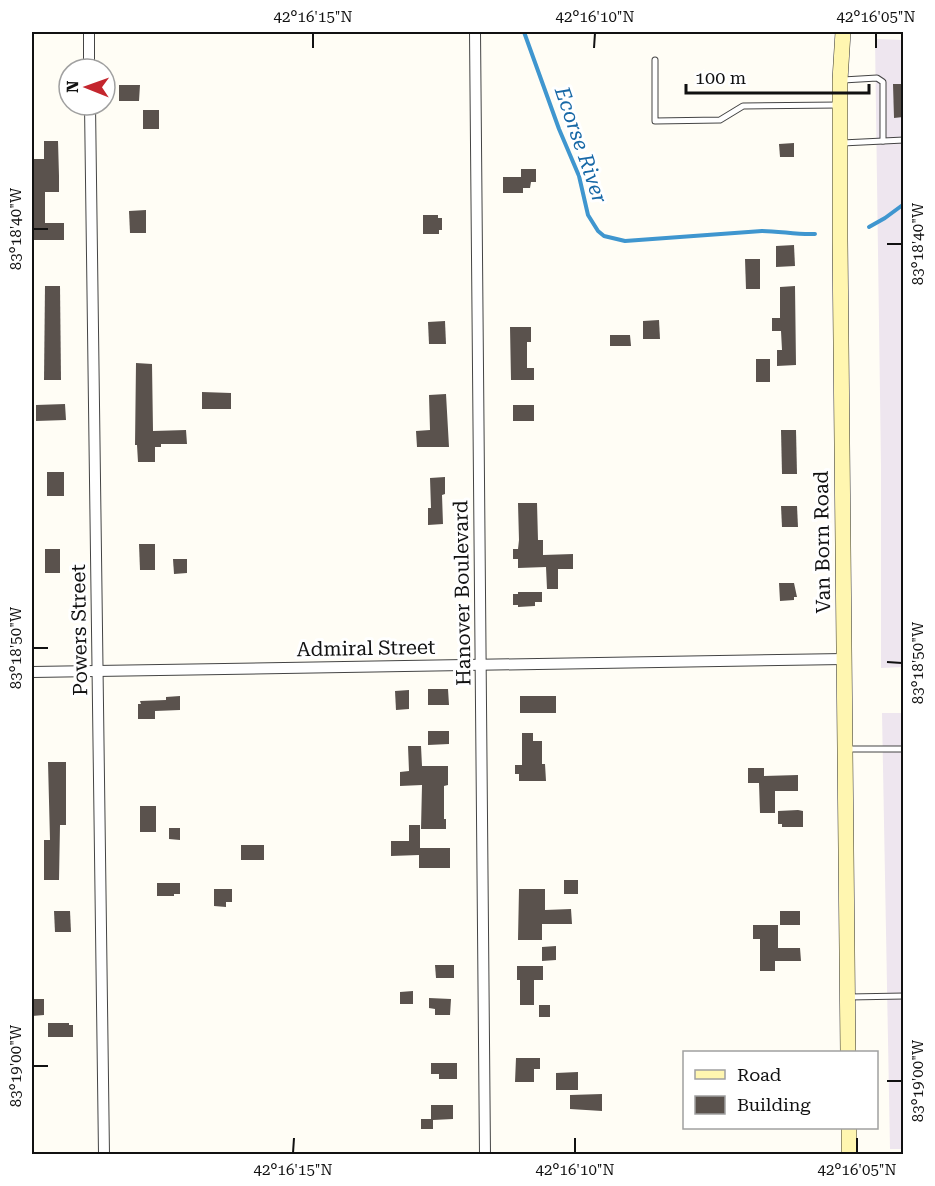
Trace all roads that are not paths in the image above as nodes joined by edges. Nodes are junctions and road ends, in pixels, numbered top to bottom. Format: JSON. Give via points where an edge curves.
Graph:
{"nodes":[{"id":1,"x":88,"y":32,"type":"edge"},
{"id":2,"x":475,"y":32,"type":"edge"},
{"id":3,"x":843,"y":32,"type":"edge"},
{"id":4,"x":89,"y":57,"type":"edge"},
{"id":5,"x":655,"y":60,"type":"dead end"},
{"id":6,"x":840,"y":80,"type":"junction"},
{"id":7,"x":840,"y":105,"type":"junction"},
{"id":8,"x":90,"y":117,"type":"edge"},
{"id":9,"x":903,"y":140,"type":"edge"},
{"id":10,"x":883,"y":141,"type":"junction"},
{"id":11,"x":840,"y":143,"type":"junction"},
{"id":12,"x":844,"y":659,"type":"junction"},
{"id":13,"x":481,"y":664,"type":"junction"},
{"id":14,"x":98,"y":670,"type":"junction"},
{"id":15,"x":32,"y":672,"type":"edge"},
{"id":16,"x":844,"y":749,"type":"junction"},
{"id":17,"x":903,"y":749,"type":"edge"},
{"id":18,"x":903,"y":996,"type":"edge"},
{"id":19,"x":847,"y":997,"type":"junction"},
{"id":20,"x":848,"y":1051,"type":"edge"},
{"id":21,"x":849,"y":1129,"type":"edge"},
{"id":22,"x":104,"y":1155,"type":"edge"},
{"id":23,"x":485,"y":1155,"type":"edge"},
{"id":24,"x":849,"y":1155,"type":"edge"}],
"edges":[{"from":1,"to":4,"type":"street"},
{"from":2,"to":13,"type":"street","name":"Hanover Boulevard"},
{"from":3,"to":6,"type":"main road","name":"Van Born Road"},
{"from":5,"to":7,"type":"lane","via":[[655,121],[720,120],[743,106]]},
{"from":6,"to":7,"type":"main road","name":"Van Born Road"},
{"from":6,"to":10,"type":"lane","via":[[877,78],[883,82]]},
{"from":7,"to":11,"type":"main road","name":"Van Born Road"},
{"from":8,"to":14,"type":"street","name":"Powers Street"},
{"from":9,"to":10,"type":"lane"},
{"from":10,"to":11,"type":"lane"},
{"from":11,"to":12,"type":"main road","name":"Van Born Road"},
{"from":12,"to":13,"type":"street","name":"Admiral Street"},
{"from":12,"to":16,"type":"main road","name":"Van Born Road"},
{"from":13,"to":14,"type":"street","name":"Admiral Street"},
{"from":13,"to":23,"type":"street","name":"Hanover Boulevard"},
{"from":14,"to":15,"type":"street","name":"Admiral Street"},
{"from":14,"to":22,"type":"street","name":"Powers Street"},
{"from":16,"to":17,"type":"lane"},
{"from":16,"to":19,"type":"main road","name":"Van Born Road"},
{"from":18,"to":19,"type":"lane"},
{"from":19,"to":20,"type":"main road","name":"Van Born Road"},
{"from":21,"to":24,"type":"main road"}]}
